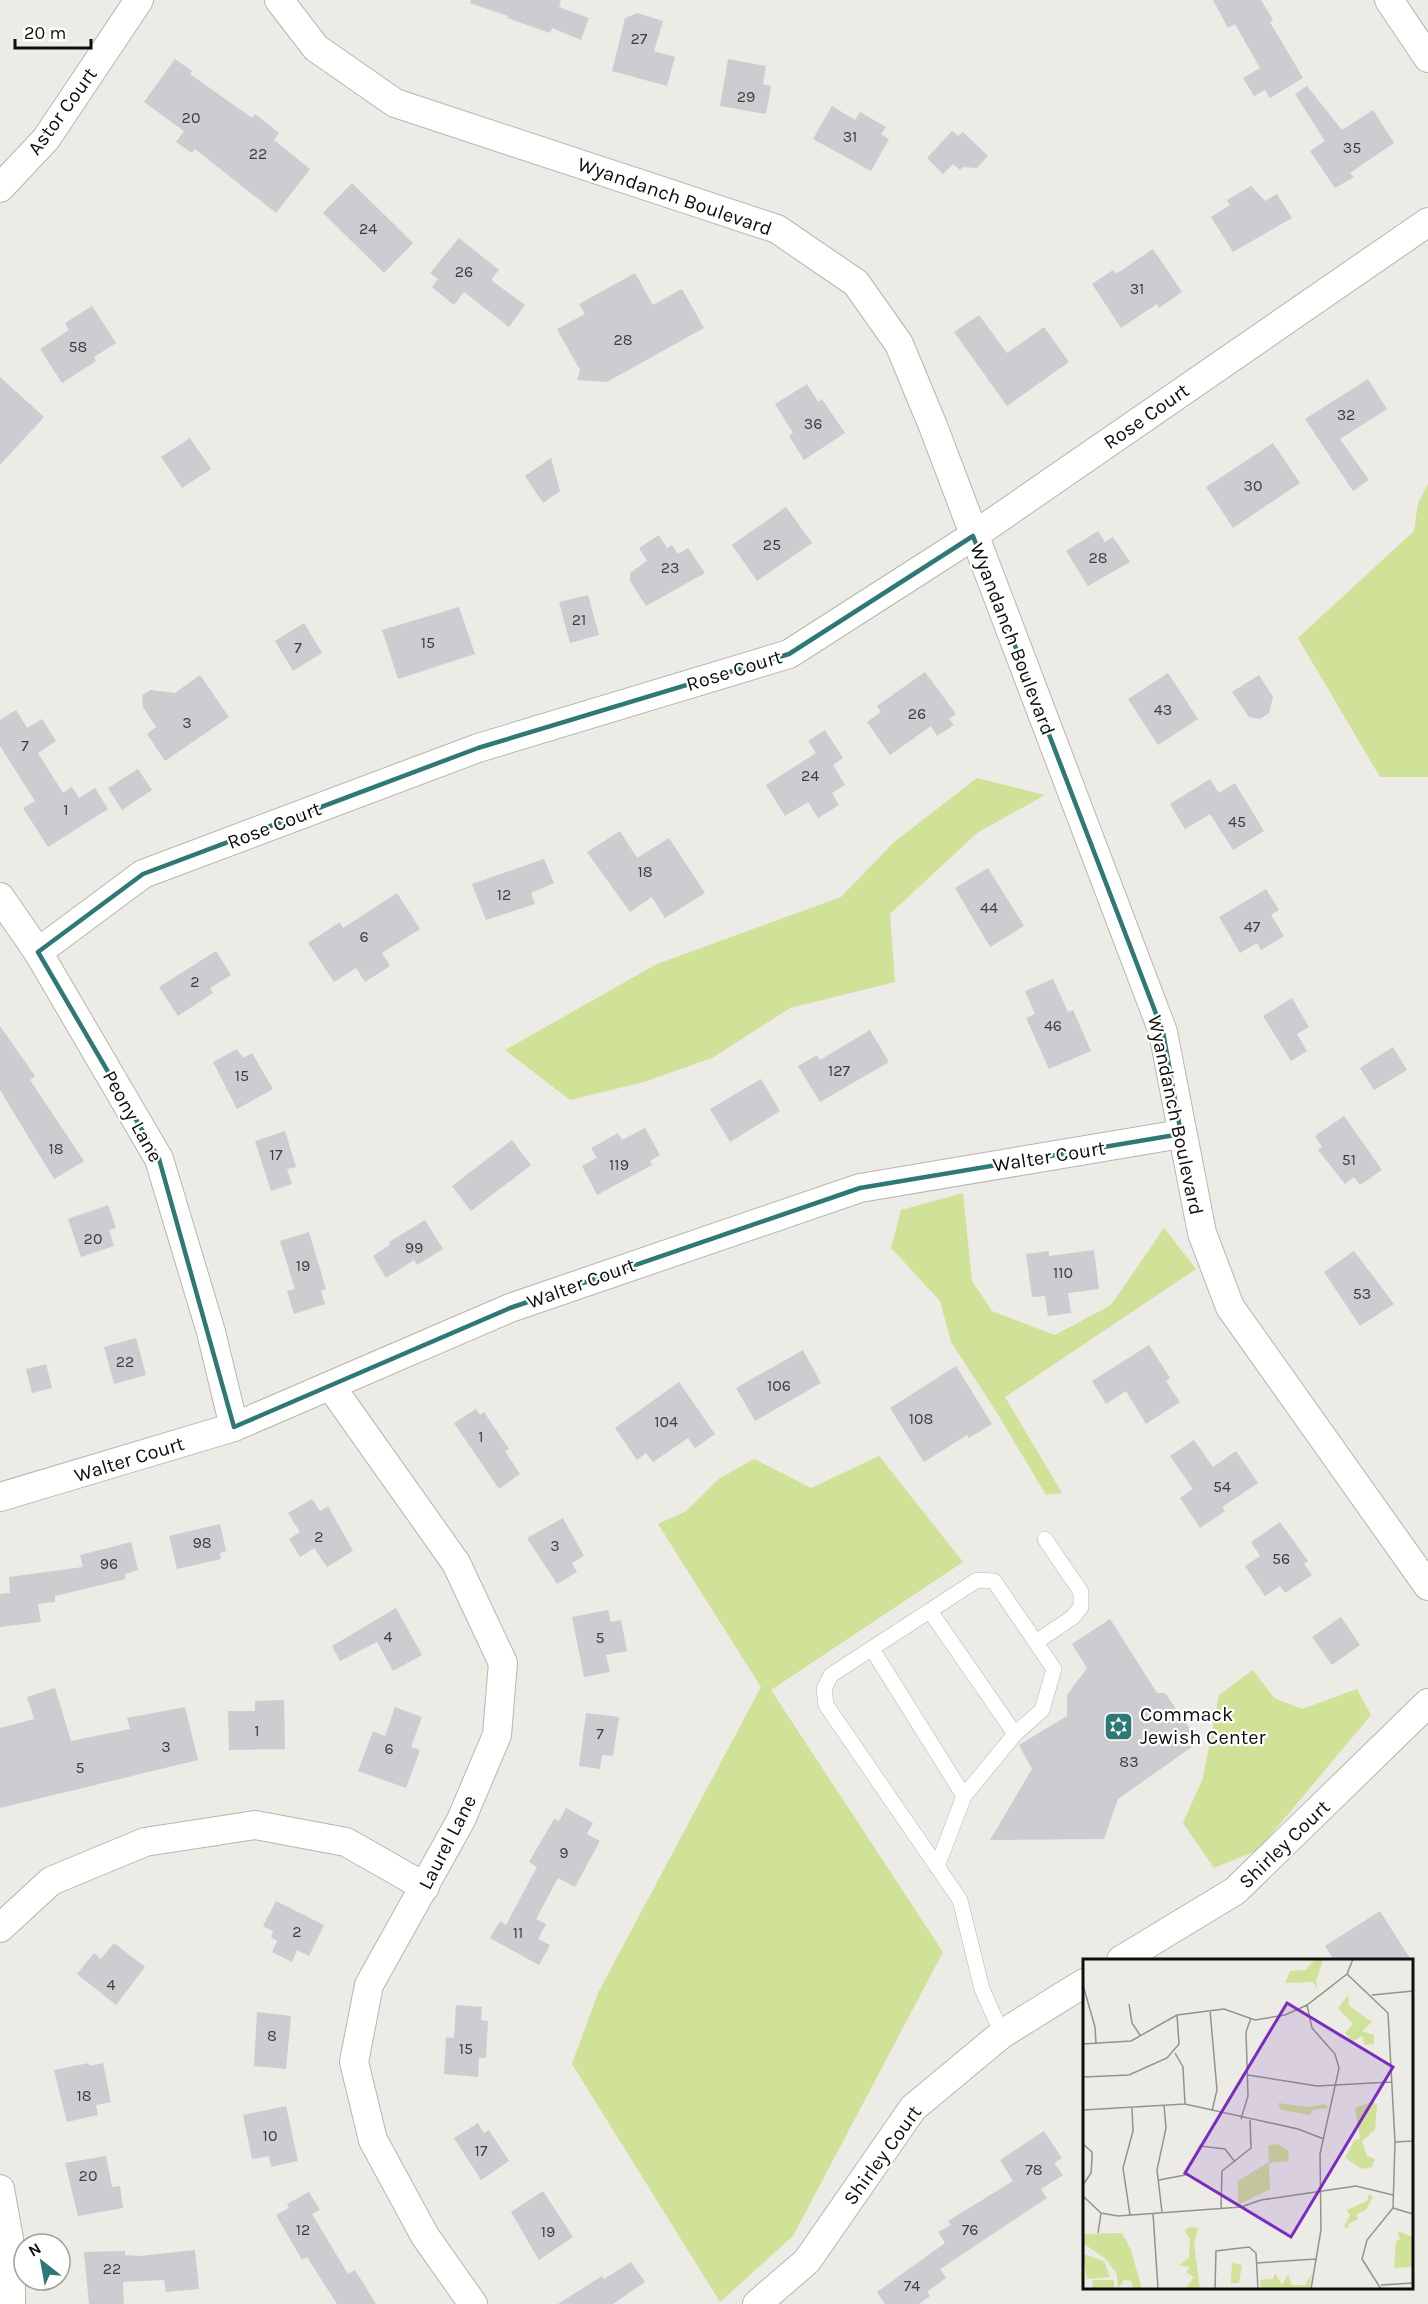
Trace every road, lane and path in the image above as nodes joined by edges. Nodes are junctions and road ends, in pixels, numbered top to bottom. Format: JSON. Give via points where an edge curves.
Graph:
{"nodes":[{"id":1,"x":139,"y":0,"type":"edge"},
{"id":2,"x":279,"y":0,"type":"edge"},
{"id":3,"x":1389,"y":0,"type":"edge"},
{"id":4,"x":1428,"y":58,"type":"edge"},
{"id":5,"x":0,"y":188,"type":"edge"},
{"id":6,"x":1428,"y":222,"type":"edge"},
{"id":7,"x":973,"y":536,"type":"junction"},
{"id":8,"x":0,"y":897,"type":"edge"},
{"id":9,"x":38,"y":952,"type":"junction"},
{"id":10,"x":1181,"y":1134,"type":"junction"},
{"id":11,"x":332,"y":1388,"type":"junction"},
{"id":12,"x":234,"y":1427,"type":"junction"},
{"id":13,"x":0,"y":1497,"type":"edge"},
{"id":14,"x":1045,"y":1539,"type":"dead end"},
{"id":15,"x":1428,"y":1586,"type":"edge"},
{"id":16,"x":930,"y":1611,"type":"junction"},
{"id":17,"x":1036,"y":1642,"type":"junction"},
{"id":18,"x":872,"y":1649,"type":"junction"},
{"id":19,"x":1428,"y":1703,"type":"edge"},
{"id":20,"x":1015,"y":1734,"type":"junction"},
{"id":21,"x":964,"y":1796,"type":"junction"},
{"id":22,"x":937,"y":1867,"type":"junction"},
{"id":23,"x":425,"y":1887,"type":"junction"},
{"id":24,"x":0,"y":1928,"type":"edge"},
{"id":25,"x":1123,"y":1959,"type":"edge"},
{"id":26,"x":1083,"y":1984,"type":"edge"},
{"id":27,"x":1002,"y":2034,"type":"junction"},
{"id":28,"x":0,"y":2188,"type":"edge"},
{"id":29,"x":11,"y":2304,"type":"edge"},
{"id":30,"x":473,"y":2304,"type":"edge"},
{"id":31,"x":757,"y":2304,"type":"edge"}],
"edges":[{"from":1,"to":5,"type":"street","name":"Astor Court","via":[[46,139]]},
{"from":2,"to":7,"type":"street","name":"Wyandanch Boulevard","via":[[316,48],[395,103],[777,229],[856,283],[898,344]]},
{"from":3,"to":4,"type":"street"},
{"from":6,"to":7,"type":"street","name":"Rose Court"},
{"from":7,"to":9,"type":"street","name":"Rose Court","via":[[789,654],[478,748],[143,874]]},
{"from":7,"to":10,"type":"street","name":"Wyandanch Boulevard","via":[[1162,1032]]},
{"from":8,"to":9,"type":"street","name":"Peony Lane"},
{"from":9,"to":12,"type":"street","name":"Peony Lane","via":[[159,1159],[211,1332]]},
{"from":10,"to":11,"type":"street","name":"Walter Court","via":[[860,1188],[510,1308]]},
{"from":10,"to":15,"type":"street","name":"Wyandanch Boulevard","via":[[1202,1233],[1230,1307]]},
{"from":11,"to":12,"type":"street","name":"Walter Court"},
{"from":11,"to":23,"type":"street","name":"Laurel Lane","via":[[456,1563],[503,1663],[497,1735],[461,1820]]},
{"from":12,"to":13,"type":"street","name":"Walter Court"},
{"from":14,"to":17,"type":"lane","via":[[1081,1592],[1081,1607]]},
{"from":16,"to":17,"type":"lane","via":[[977,1580],[994,1581]]},
{"from":16,"to":18,"type":"lane"},
{"from":16,"to":20,"type":"lane"},
{"from":17,"to":20,"type":"lane","via":[[1054,1669],[1042,1710]]},
{"from":18,"to":21,"type":"lane"},
{"from":18,"to":22,"type":"lane","via":[[831,1675],[824,1689],[826,1705]]},
{"from":19,"to":25,"type":"street","name":"Shirley Court","via":[[1235,1891]]},
{"from":20,"to":21,"type":"lane"},
{"from":21,"to":22,"type":"lane"},
{"from":22,"to":27,"type":"lane","via":[[960,1900],[982,1989]]},
{"from":23,"to":24,"type":"street","via":[[346,1842],[255,1825],[145,1842],[51,1881]]},
{"from":23,"to":30,"type":"street","name":"Laurel Lane","via":[[369,1985],[354,2062],[373,2140],[425,2236]]},
{"from":26,"to":27,"type":"street","name":"Shirley Court"},
{"from":27,"to":31,"type":"street","name":"Shirley Court","via":[[913,2108],[807,2261]]},
{"from":28,"to":29,"type":"street","via":[[11,2250]]}]}
